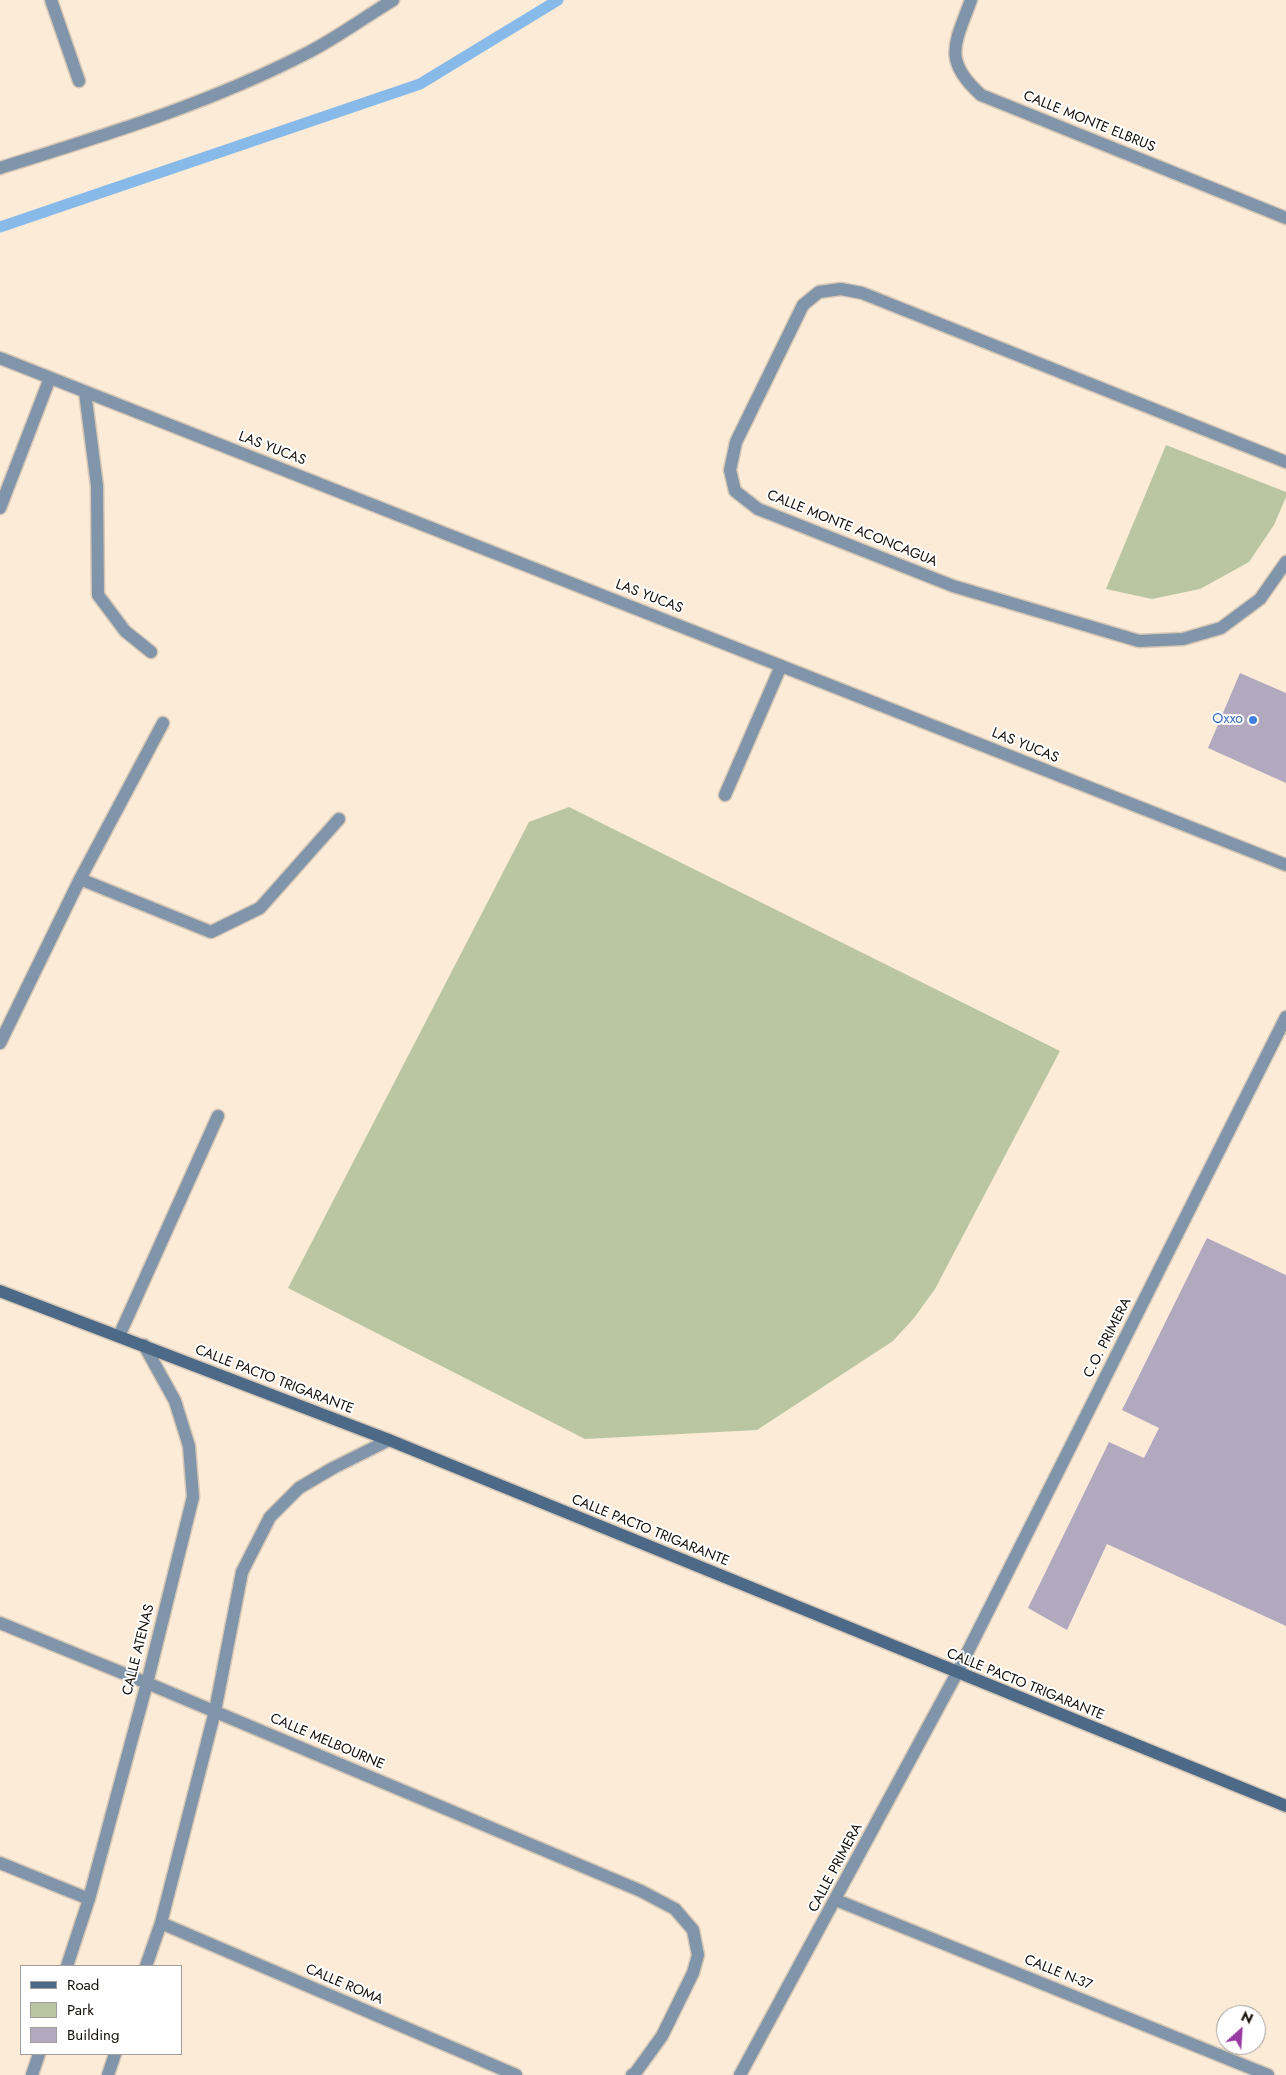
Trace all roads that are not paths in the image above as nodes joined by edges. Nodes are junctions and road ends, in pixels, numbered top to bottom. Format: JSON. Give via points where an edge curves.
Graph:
{"nodes":[{"id":1,"x":51,"y":0,"type":"edge"},
{"id":2,"x":393,"y":0,"type":"edge"},
{"id":3,"x":971,"y":0,"type":"edge"},
{"id":4,"x":79,"y":81,"type":"dead end"},
{"id":5,"x":0,"y":168,"type":"edge"},
{"id":6,"x":1286,"y":218,"type":"edge"},
{"id":7,"x":0,"y":358,"type":"edge"},
{"id":8,"x":50,"y":378,"type":"junction"},
{"id":9,"x":85,"y":392,"type":"junction"},
{"id":10,"x":1286,"y":462,"type":"edge"},
{"id":11,"x":0,"y":508,"type":"edge"},
{"id":12,"x":1286,"y":562,"type":"edge"},
{"id":13,"x":152,"y":652,"type":"dead end"},
{"id":14,"x":781,"y":666,"type":"junction"},
{"id":15,"x":163,"y":723,"type":"dead end"},
{"id":16,"x":724,"y":794,"type":"dead end"},
{"id":17,"x":339,"y":819,"type":"dead end"},
{"id":18,"x":1286,"y":865,"type":"edge"},
{"id":19,"x":80,"y":880,"type":"junction"},
{"id":20,"x":1286,"y":1017,"type":"edge"},
{"id":21,"x":0,"y":1043,"type":"edge"},
{"id":22,"x":218,"y":1116,"type":"dead end"},
{"id":23,"x":0,"y":1291,"type":"edge"},
{"id":24,"x":120,"y":1336,"type":"junction"},
{"id":25,"x":144,"y":1345,"type":"junction"},
{"id":26,"x":389,"y":1440,"type":"junction"},
{"id":27,"x":0,"y":1623,"type":"edge"},
{"id":28,"x":957,"y":1673,"type":"junction"},
{"id":29,"x":147,"y":1682,"type":"junction"},
{"id":30,"x":215,"y":1711,"type":"junction"},
{"id":31,"x":1286,"y":1806,"type":"edge"},
{"id":32,"x":0,"y":1863,"type":"edge"},
{"id":33,"x":89,"y":1899,"type":"junction"},
{"id":34,"x":836,"y":1900,"type":"junction"},
{"id":35,"x":161,"y":1923,"type":"junction"},
{"id":36,"x":67,"y":1965,"type":"edge"},
{"id":37,"x":146,"y":1965,"type":"edge"},
{"id":38,"x":39,"y":2055,"type":"edge"},
{"id":39,"x":115,"y":2055,"type":"edge"},
{"id":40,"x":32,"y":2075,"type":"edge"},
{"id":41,"x":108,"y":2075,"type":"edge"},
{"id":42,"x":516,"y":2075,"type":"edge"},
{"id":43,"x":632,"y":2075,"type":"edge"},
{"id":44,"x":740,"y":2075,"type":"edge"},
{"id":45,"x":1268,"y":2075,"type":"edge"}],
"edges":[{"from":1,"to":4,"type":"street"},
{"from":2,"to":5,"type":"street","via":[[310,52],[236,86],[131,126]]},
{"from":3,"to":6,"type":"street","name":"CALLE MONTE ELBRUS","via":[[956,41],[955,63],[965,81],[981,95]]},
{"from":7,"to":8,"type":"street","name":"LAS YUCAS"},
{"from":8,"to":9,"type":"street","name":"LAS YUCAS"},
{"from":8,"to":11,"type":"street"},
{"from":9,"to":13,"type":"street","via":[[97,486],[98,595],[125,631]]},
{"from":9,"to":14,"type":"street","name":"LAS YUCAS"},
{"from":10,"to":12,"type":"street","name":"CALLE MONTE ACONCAGUA","via":[[862,293],[841,289],[819,292],[804,306],[736,442],[730,470],[735,491],[758,509],[953,586],[1139,641],[1183,639],[1221,628],[1260,599]]},
{"from":14,"to":16,"type":"street"},
{"from":14,"to":18,"type":"street","name":"LAS YUCAS"},
{"from":15,"to":19,"type":"street"},
{"from":17,"to":19,"type":"street","via":[[260,908],[211,932]]},
{"from":19,"to":21,"type":"street"},
{"from":20,"to":28,"type":"street","name":"C.O. PRIMERA"},
{"from":22,"to":24,"type":"street"},
{"from":23,"to":24,"type":"street","name":"CALLE PACTO TRIGARANTE"},
{"from":24,"to":25,"type":"street","name":"CALLE PACTO TRIGARANTE"},
{"from":25,"to":26,"type":"street","name":"CALLE PACTO TRIGARANTE"},
{"from":25,"to":29,"type":"street","name":"CALLE ATENAS","via":[[175,1402],[184,1428],[189,1446],[192,1497]]},
{"from":26,"to":28,"type":"street","name":"CALLE PACTO TRIGARANTE"},
{"from":26,"to":30,"type":"street","via":[[299,1488],[270,1517],[242,1572]]},
{"from":27,"to":29,"type":"street","name":"CALLE MELBOURNE"},
{"from":28,"to":31,"type":"street","name":"CALLE PACTO TRIGARANTE"},
{"from":28,"to":34,"type":"street","name":"CALLE PRIMERA"},
{"from":29,"to":30,"type":"street","name":"CALLE MELBOURNE"},
{"from":29,"to":33,"type":"street","name":"CALLE ATENAS"},
{"from":30,"to":35,"type":"street"},
{"from":30,"to":43,"type":"street","name":"CALLE MELBOURNE","via":[[641,1891],[675,1909],[693,1930],[698,1955],[693,1973],[662,2036]]},
{"from":32,"to":33,"type":"street"},
{"from":33,"to":36,"type":"street","name":"CALLE ATENAS"},
{"from":34,"to":44,"type":"street","name":"CALLE PRIMERA"},
{"from":34,"to":45,"type":"street","name":"CALLE N-37"},
{"from":35,"to":37,"type":"street"},
{"from":35,"to":42,"type":"street","name":"CALLE ROMA"},
{"from":38,"to":40,"type":"street"},
{"from":39,"to":41,"type":"street"}]}
